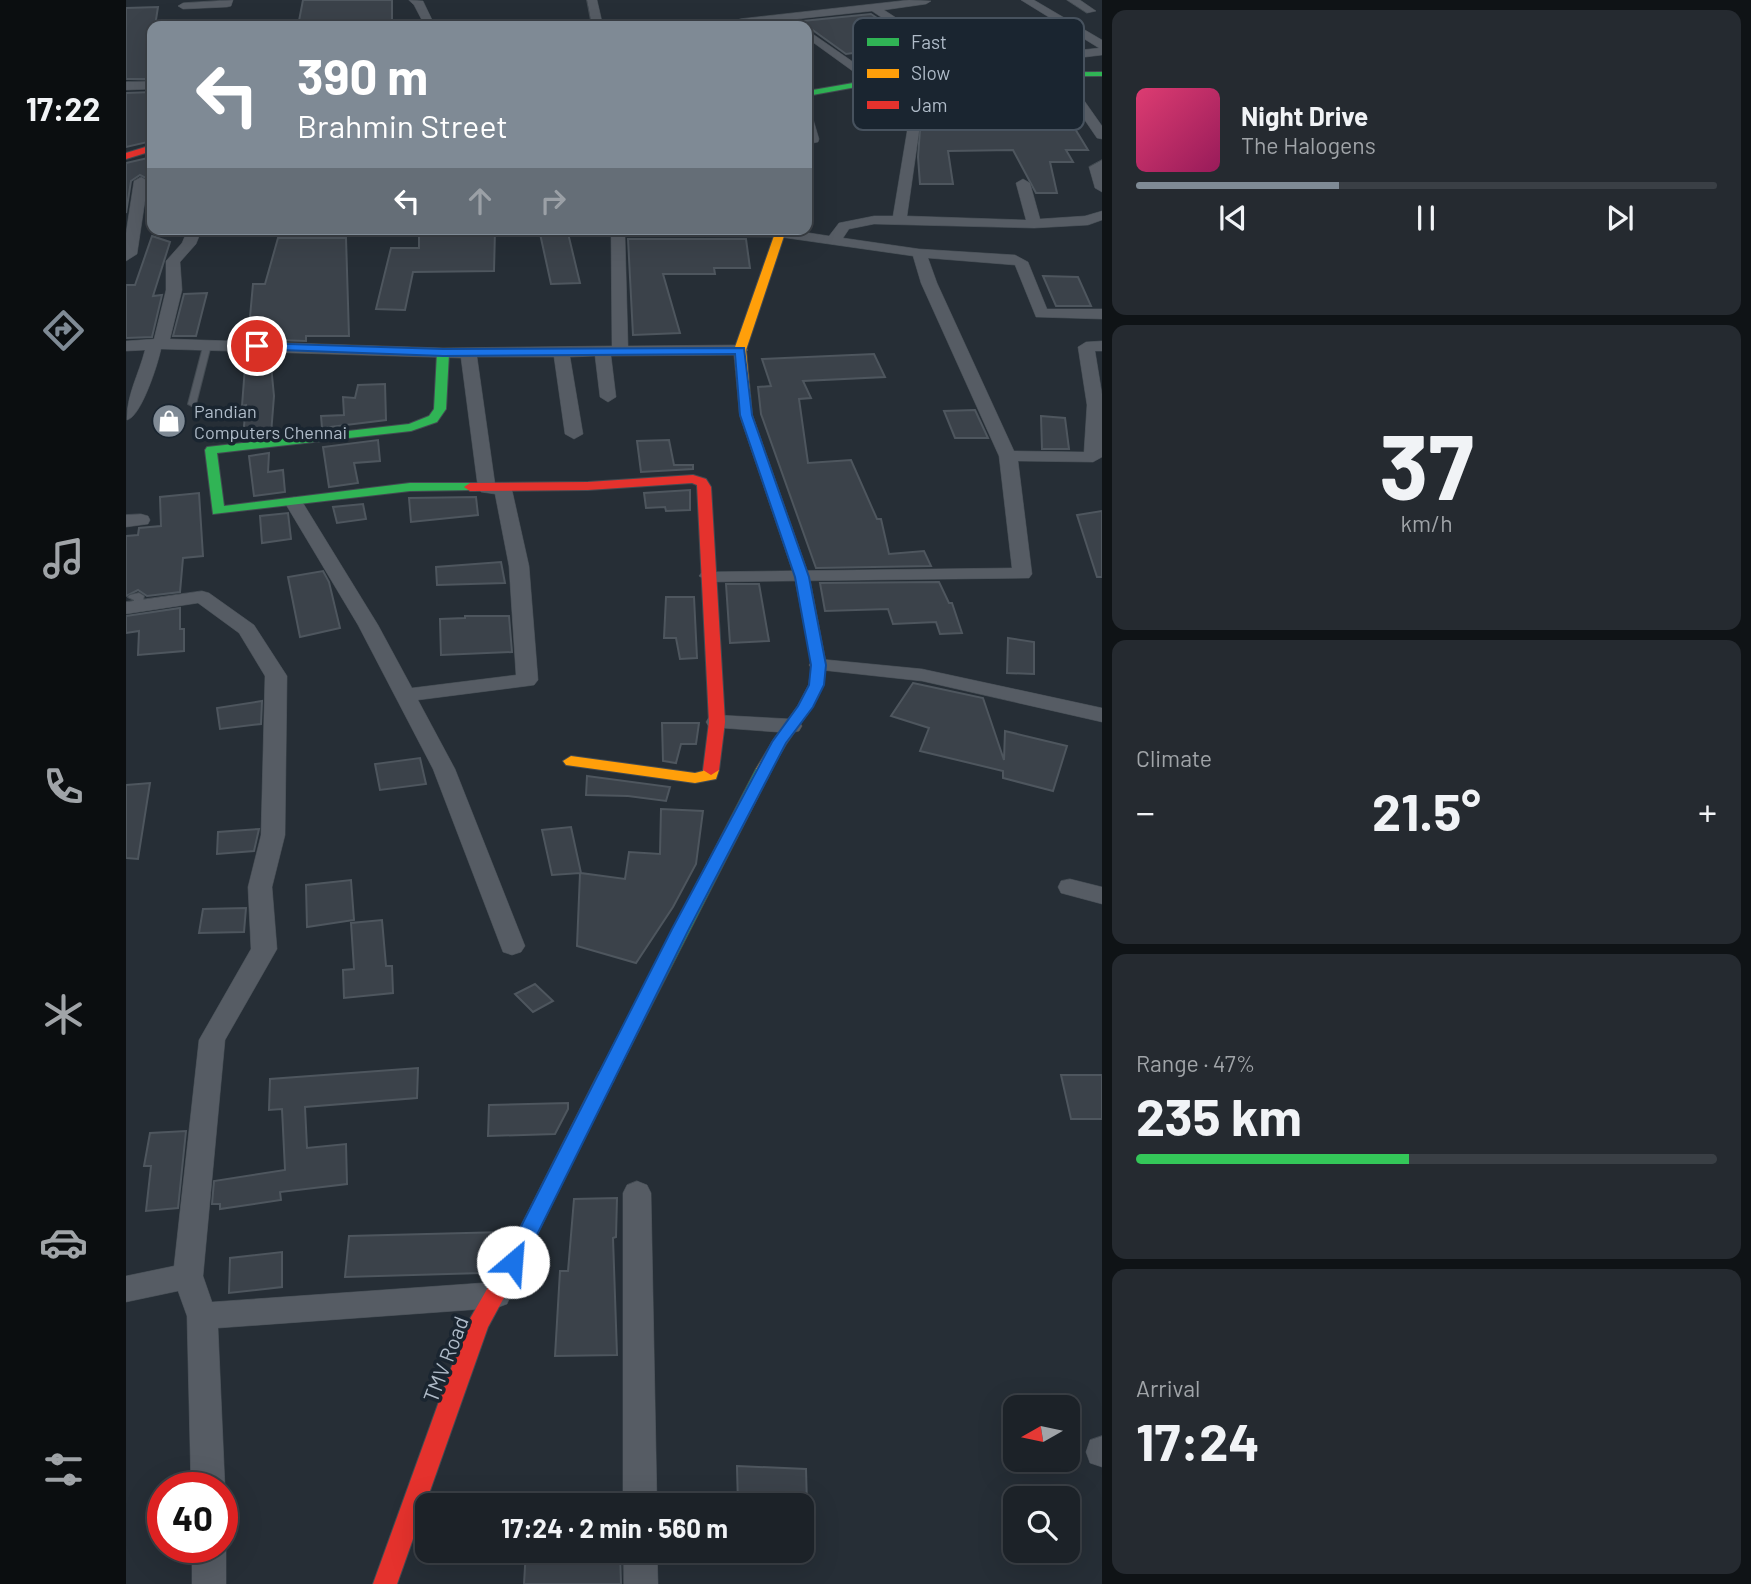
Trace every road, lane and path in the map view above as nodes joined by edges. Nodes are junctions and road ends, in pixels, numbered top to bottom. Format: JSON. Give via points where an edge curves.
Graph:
{"nodes":[{"id":1,"x":228,"y":0,"type":"edge"},
{"id":2,"x":414,"y":0,"type":"edge"},
{"id":3,"x":592,"y":0,"type":"edge"},
{"id":4,"x":924,"y":0,"type":"edge"},
{"id":5,"x":1026,"y":0,"type":"edge"},
{"id":6,"x":1072,"y":0,"type":"edge"},
{"id":7,"x":183,"y":6,"type":"dead end"},
{"id":8,"x":874,"y":8,"type":"junction"},
{"id":9,"x":1091,"y":11,"type":"dead end"},
{"id":10,"x":785,"y":17,"type":"junction"},
{"id":11,"x":889,"y":18,"type":"edge"},
{"id":12,"x":1056,"y":18,"type":"edge"},
{"id":13,"x":428,"y":21,"type":"edge"},
{"id":14,"x":597,"y":21,"type":"edge"},
{"id":15,"x":749,"y":21,"type":"edge"},
{"id":16,"x":791,"y":21,"type":"edge"},
{"id":17,"x":1084,"y":34,"type":"edge"},
{"id":18,"x":812,"y":37,"type":"edge"},
{"id":19,"x":1102,"y":45,"type":"edge"},
{"id":20,"x":1102,"y":51,"type":"edge"},
{"id":21,"x":1084,"y":53,"type":"edge"},
{"id":22,"x":853,"y":67,"type":"edge"},
{"id":23,"x":1084,"y":74,"type":"edge"},
{"id":24,"x":1102,"y":74,"type":"edge"},
{"id":25,"x":147,"y":85,"type":"edge"},
{"id":26,"x":126,"y":86,"type":"edge"},
{"id":27,"x":853,"y":86,"type":"edge"},
{"id":28,"x":812,"y":93,"type":"edge"},
{"id":29,"x":1084,"y":108,"type":"edge"},
{"id":30,"x":1086,"y":111,"type":"junction"},
{"id":31,"x":1102,"y":111,"type":"edge"},
{"id":32,"x":913,"y":130,"type":"edge"},
{"id":33,"x":1102,"y":135,"type":"edge"},
{"id":34,"x":812,"y":136,"type":"edge"},
{"id":35,"x":813,"y":139,"type":"dead end"},
{"id":36,"x":147,"y":150,"type":"edge"},
{"id":37,"x":126,"y":156,"type":"edge"},
{"id":38,"x":1102,"y":164,"type":"edge"},
{"id":39,"x":141,"y":181,"type":"dead end"},
{"id":40,"x":1023,"y":183,"type":"dead end"},
{"id":41,"x":1102,"y":188,"type":"edge"},
{"id":42,"x":1102,"y":215,"type":"edge"},
{"id":43,"x":900,"y":219,"type":"junction"},
{"id":44,"x":1034,"y":224,"type":"junction"},
{"id":45,"x":133,"y":225,"type":"junction"},
{"id":46,"x":147,"y":225,"type":"edge"},
{"id":47,"x":193,"y":235,"type":"edge"},
{"id":48,"x":619,"y":235,"type":"edge"},
{"id":49,"x":778,"y":235,"type":"edge"},
{"id":50,"x":792,"y":235,"type":"edge"},
{"id":51,"x":833,"y":241,"type":"junction"},
{"id":52,"x":919,"y":253,"type":"junction"},
{"id":53,"x":126,"y":257,"type":"edge"},
{"id":54,"x":1102,"y":314,"type":"edge"},
{"id":55,"x":157,"y":344,"type":"junction"},
{"id":56,"x":207,"y":345,"type":"junction"},
{"id":57,"x":126,"y":346,"type":"edge"},
{"id":58,"x":1102,"y":346,"type":"edge"},
{"id":59,"x":602,"y":350,"type":"junction"},
{"id":60,"x":620,"y":350,"type":"junction"},
{"id":61,"x":740,"y":350,"type":"junction"},
{"id":62,"x":561,"y":351,"type":"junction"},
{"id":63,"x":443,"y":353,"type":"junction"},
{"id":64,"x":468,"y":353,"type":"junction"},
{"id":65,"x":608,"y":397,"type":"dead end"},
{"id":66,"x":192,"y":404,"type":"dead end"},
{"id":67,"x":127,"y":415,"type":"edge"},
{"id":68,"x":574,"y":434,"type":"dead end"},
{"id":69,"x":1008,"y":456,"type":"junction"},
{"id":70,"x":487,"y":488,"type":"junction"},
{"id":71,"x":294,"y":503,"type":"junction"},
{"id":72,"x":709,"y":576,"type":"junction"},
{"id":73,"x":802,"y":577,"type":"junction"},
{"id":74,"x":137,"y":600,"type":"edge"},
{"id":75,"x":819,"y":665,"type":"junction"},
{"id":76,"x":405,"y":695,"type":"junction"},
{"id":77,"x":1102,"y":715,"type":"edge"},
{"id":78,"x":717,"y":722,"type":"junction"},
{"id":79,"x":791,"y":726,"type":"junction"},
{"id":80,"x":571,"y":761,"type":"dead end"},
{"id":81,"x":1070,"y":887,"type":"dead end"},
{"id":82,"x":1102,"y":896,"type":"edge"},
{"id":83,"x":512,"y":946,"type":"dead end"},
{"id":84,"x":637,"y":1193,"type":"dead end"},
{"id":85,"x":188,"y":1276,"type":"junction"},
{"id":86,"x":126,"y":1289,"type":"edge"},
{"id":87,"x":496,"y":1296,"type":"junction"},
{"id":88,"x":202,"y":1316,"type":"junction"},
{"id":89,"x":207,"y":1472,"type":"edge"},
{"id":90,"x":640,"y":1493,"type":"edge"},
{"id":91,"x":209,"y":1563,"type":"edge"},
{"id":92,"x":640,"y":1563,"type":"edge"},
{"id":93,"x":209,"y":1584,"type":"edge"},
{"id":94,"x":385,"y":1584,"type":"edge"},
{"id":95,"x":641,"y":1584,"type":"edge"}],
"edges":[{"from":1,"to":7,"type":"street","via":[[227,4]]},
{"from":2,"to":13,"type":"street"},
{"from":3,"to":14,"type":"street"},
{"from":4,"to":8,"type":"street"},
{"from":5,"to":12,"type":"street"},
{"from":6,"to":9,"type":"street"},
{"from":8,"to":10,"type":"street"},
{"from":8,"to":11,"type":"street"},
{"from":10,"to":15,"type":"street"},
{"from":10,"to":16,"type":"street"},
{"from":17,"to":19,"type":"street"},
{"from":18,"to":22,"type":"street"},
{"from":20,"to":21,"type":"street"},
{"from":23,"to":24,"type":"street"},
{"from":25,"to":26,"type":"street"},
{"from":27,"to":28,"type":"street"},
{"from":29,"to":30,"type":"street"},
{"from":30,"to":31,"type":"street"},
{"from":30,"to":33,"type":"street"},
{"from":32,"to":43,"type":"street"},
{"from":34,"to":35,"type":"street"},
{"from":36,"to":37,"type":"street"},
{"from":38,"to":41,"type":"street","via":[[1096,167]]},
{"from":39,"to":45,"type":"street"},
{"from":40,"to":44,"type":"street"},
{"from":42,"to":44,"type":"street","via":[[1083,223]]},
{"from":43,"to":44,"type":"street"},
{"from":43,"to":51,"type":"street","via":[[845,226]]},
{"from":45,"to":46,"type":"street"},
{"from":45,"to":53,"type":"street"},
{"from":47,"to":55,"type":"street","via":[[173,261],[174,290]]},
{"from":48,"to":60,"type":"street"},
{"from":49,"to":61,"type":"street"},
{"from":50,"to":51,"type":"street"},
{"from":51,"to":52,"type":"street"},
{"from":52,"to":54,"type":"street","via":[[1010,258],[1021,262],[1041,314]]},
{"from":52,"to":69,"type":"street"},
{"from":55,"to":56,"type":"street"},
{"from":55,"to":57,"type":"street"},
{"from":55,"to":67,"type":"street"},
{"from":56,"to":63,"type":"street"},
{"from":56,"to":66,"type":"lane"},
{"from":58,"to":69,"type":"street","via":[[1086,347],[1096,405],[1093,457]]},
{"from":59,"to":60,"type":"street"},
{"from":59,"to":62,"type":"street"},
{"from":59,"to":65,"type":"street"},
{"from":60,"to":61,"type":"street"},
{"from":61,"to":73,"type":"street","name":"TMV Road","via":[[746,415]]},
{"from":62,"to":64,"type":"street"},
{"from":62,"to":68,"type":"street"},
{"from":63,"to":64,"type":"street"},
{"from":63,"to":71,"type":"street","via":[[440,409],[433,419],[411,427],[211,450],[218,511]]},
{"from":64,"to":70,"type":"street"},
{"from":69,"to":73,"type":"street","via":[[1022,574]]},
{"from":70,"to":71,"type":"street","via":[[410,487]]},
{"from":70,"to":72,"type":"street","via":[[697,480],[705,487]]},
{"from":70,"to":76,"type":"street","via":[[503,490],[516,553],[527,680]]},
{"from":71,"to":76,"type":"street"},
{"from":72,"to":73,"type":"street"},
{"from":72,"to":78,"type":"street"},
{"from":73,"to":75,"type":"street","name":"TMV Road"},
{"from":74,"to":85,"type":"street","via":[[202,597],[247,629],[276,676],[273,835],[260,887],[264,949],[212,1040]]},
{"from":75,"to":77,"type":"street","via":[[922,675]]},
{"from":75,"to":79,"type":"street","name":"TMV Road","via":[[816,685]]},
{"from":76,"to":83,"type":"street","via":[[444,769]]},
{"from":78,"to":79,"type":"street"},
{"from":78,"to":80,"type":"street","via":[[710,775],[703,777]]},
{"from":79,"to":87,"type":"street","name":"TMV Road","via":[[680,929]]},
{"from":81,"to":82,"type":"street"},
{"from":84,"to":90,"type":"street"},
{"from":85,"to":86,"type":"street"},
{"from":85,"to":88,"type":"street"},
{"from":87,"to":88,"type":"street"},
{"from":87,"to":94,"type":"street","name":"TMV Road","via":[[478,1324]]},
{"from":88,"to":89,"type":"street"},
{"from":91,"to":93,"type":"street"},
{"from":92,"to":95,"type":"street"}]}
